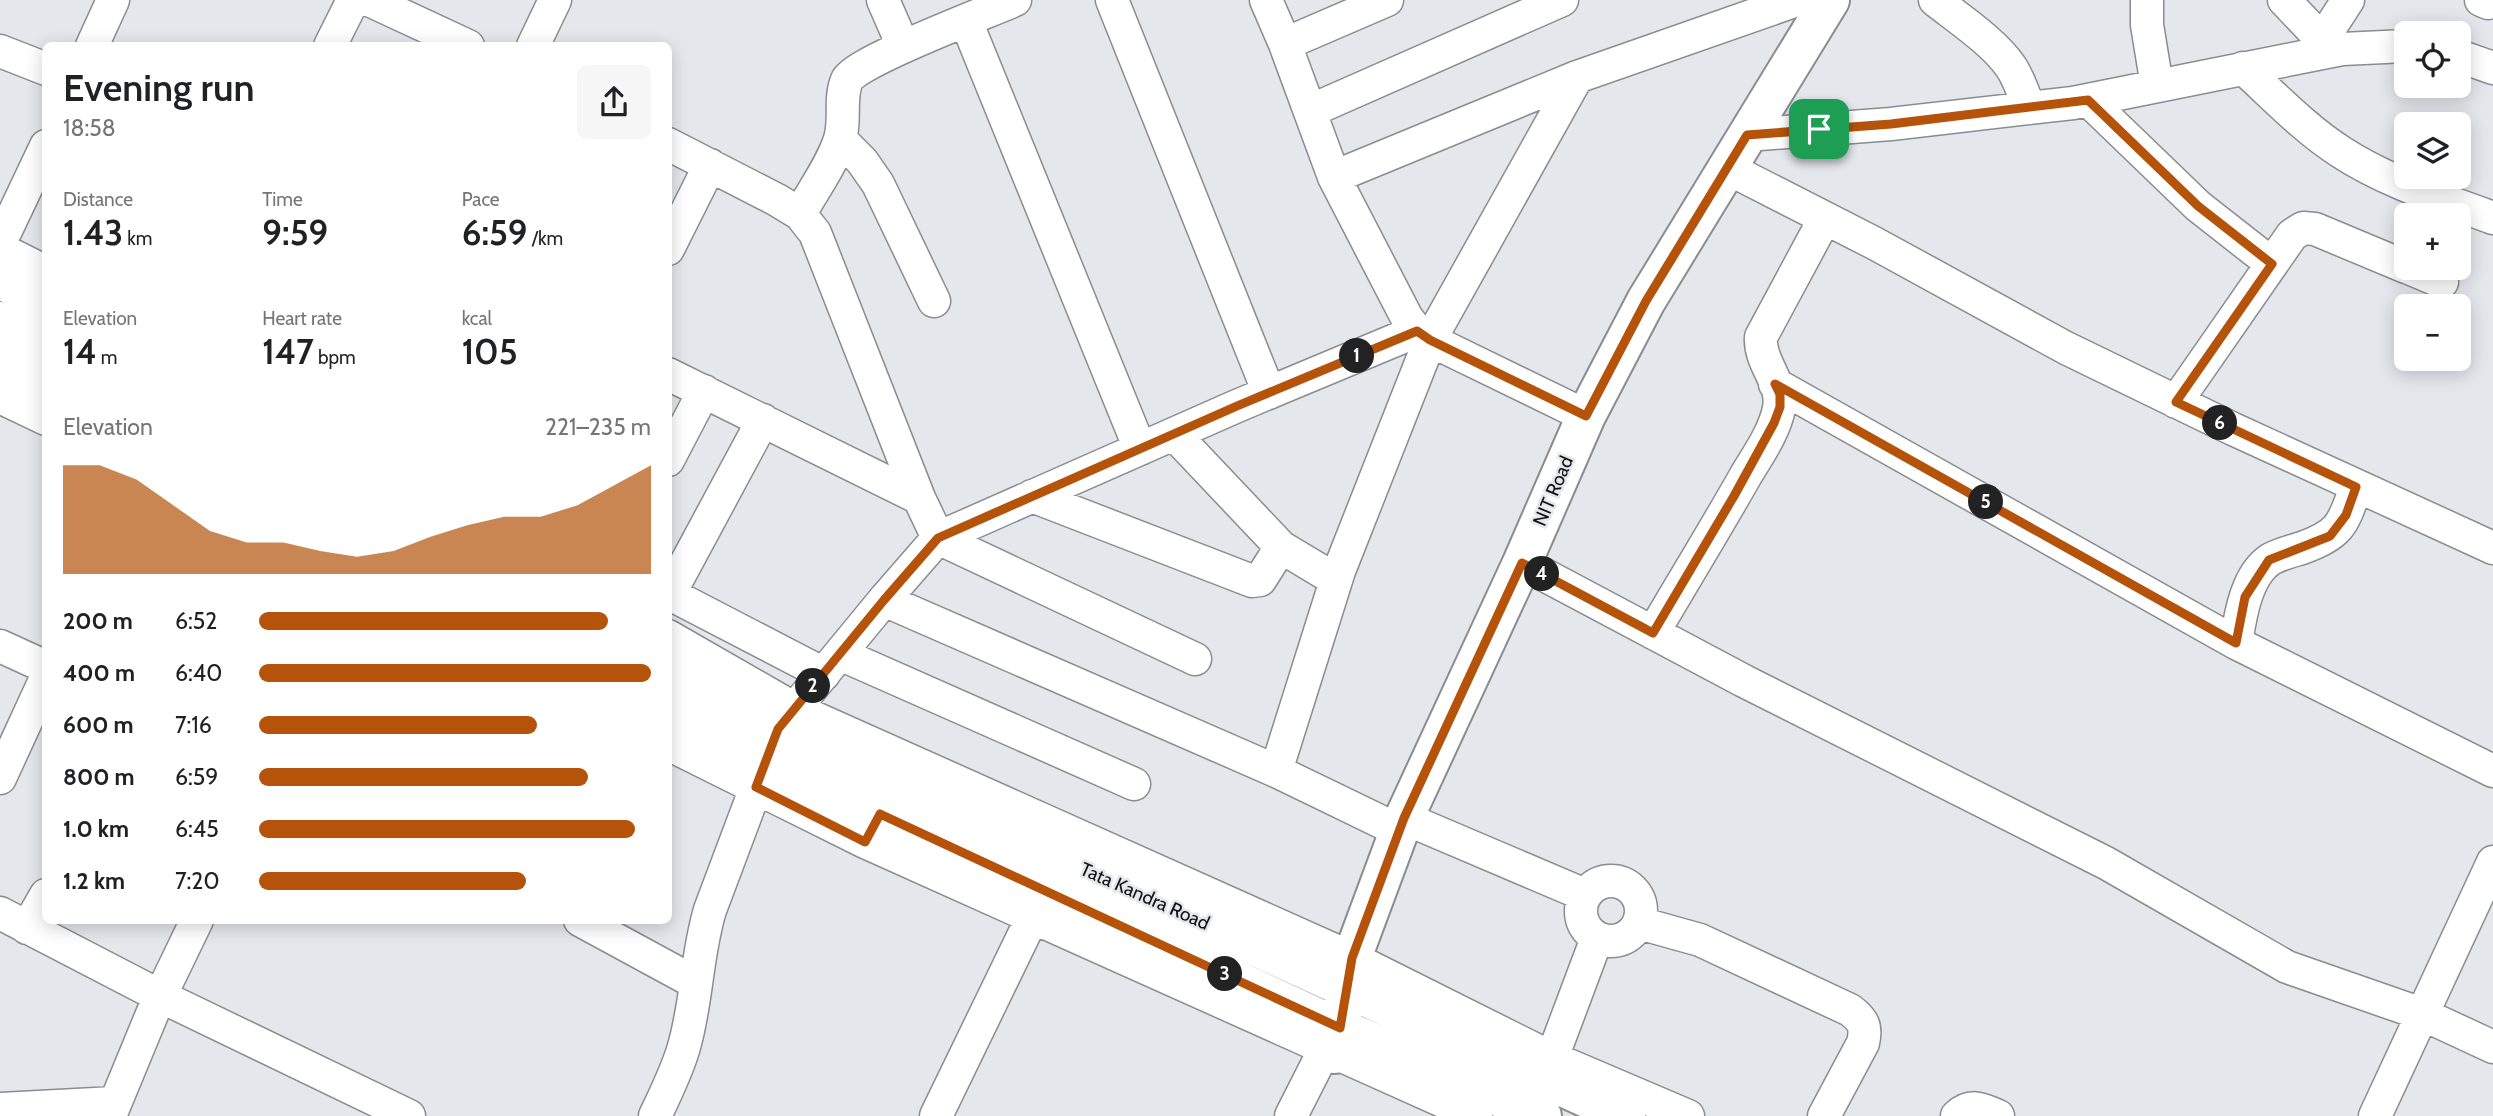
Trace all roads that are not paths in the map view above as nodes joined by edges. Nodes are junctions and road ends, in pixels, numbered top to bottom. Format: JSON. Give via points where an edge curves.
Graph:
{"nodes":[{"id":1,"x":113,"y":0,"type":"edge"},
{"id":2,"x":353,"y":0,"type":"edge"},
{"id":3,"x":369,"y":0,"type":"edge"},
{"id":4,"x":555,"y":0,"type":"edge"},
{"id":5,"x":883,"y":0,"type":"edge"},
{"id":6,"x":1015,"y":0,"type":"edge"},
{"id":7,"x":1112,"y":0,"type":"edge"},
{"id":8,"x":1266,"y":0,"type":"edge"},
{"id":9,"x":1387,"y":0,"type":"edge"},
{"id":10,"x":1562,"y":0,"type":"edge"},
{"id":11,"x":1797,"y":0,"type":"edge"},
{"id":12,"x":1830,"y":0,"type":"edge"},
{"id":13,"x":1935,"y":0,"type":"edge"},
{"id":14,"x":2147,"y":0,"type":"edge"},
{"id":15,"x":2284,"y":0,"type":"edge"},
{"id":16,"x":2348,"y":0,"type":"edge"},
{"id":17,"x":966,"y":22,"type":"junction"},
{"id":18,"x":94,"y":42,"type":"edge"},
{"id":19,"x":332,"y":42,"type":"edge"},
{"id":20,"x":459,"y":42,"type":"edge"},
{"id":21,"x":535,"y":42,"type":"edge"},
{"id":22,"x":1285,"y":44,"type":"junction"},
{"id":23,"x":903,"y":46,"type":"junction"},
{"id":24,"x":2318,"y":47,"type":"junction"},
{"id":25,"x":2394,"y":47,"type":"edge"},
{"id":26,"x":0,"y":51,"type":"edge"},
{"id":27,"x":2471,"y":60,"type":"edge"},
{"id":28,"x":42,"y":67,"type":"edge"},
{"id":29,"x":2243,"y":68,"type":"junction"},
{"id":30,"x":2493,"y":68,"type":"edge"},
{"id":31,"x":1577,"y":76,"type":"junction"},
{"id":32,"x":2157,"y":86,"type":"junction"},
{"id":33,"x":2088,"y":100,"type":"junction"},
{"id":34,"x":2029,"y":108,"type":"junction"},
{"id":35,"x":1310,"y":111,"type":"junction"},
{"id":36,"x":1747,"y":135,"type":"junction"},
{"id":37,"x":840,"y":139,"type":"junction"},
{"id":38,"x":672,"y":146,"type":"edge"},
{"id":39,"x":42,"y":154,"type":"edge"},
{"id":40,"x":710,"y":165,"type":"junction"},
{"id":41,"x":1727,"y":168,"type":"junction"},
{"id":42,"x":1334,"y":177,"type":"junction"},
{"id":43,"x":800,"y":214,"type":"junction"},
{"id":44,"x":1825,"y":218,"type":"junction"},
{"id":45,"x":2493,"y":218,"type":"edge"},
{"id":46,"x":672,"y":241,"type":"edge"},
{"id":47,"x":0,"y":243,"type":"edge"},
{"id":48,"x":0,"y":249,"type":"edge"},
{"id":49,"x":2394,"y":262,"type":"edge"},
{"id":50,"x":2272,"y":264,"type":"junction"},
{"id":51,"x":42,"y":270,"type":"edge"},
{"id":52,"x":2437,"y":280,"type":"edge"},
{"id":53,"x":2442,"y":282,"type":"dead end"},
{"id":54,"x":0,"y":283,"type":"edge"},
{"id":55,"x":934,"y":301,"type":"dead end"},
{"id":56,"x":42,"y":303,"type":"edge"},
{"id":57,"x":0,"y":321,"type":"edge"},
{"id":58,"x":1423,"y":335,"type":"junction"},
{"id":59,"x":42,"y":341,"type":"edge"},
{"id":60,"x":0,"y":360,"type":"edge"},
{"id":61,"x":672,"y":376,"type":"edge"},
{"id":62,"x":42,"y":380,"type":"edge"},
{"id":63,"x":1775,"y":384,"type":"junction"},
{"id":64,"x":704,"y":391,"type":"junction"},
{"id":65,"x":1269,"y":393,"type":"junction"},
{"id":66,"x":0,"y":397,"type":"edge"},
{"id":67,"x":2176,"y":402,"type":"junction"},
{"id":68,"x":1586,"y":416,"type":"junction"},
{"id":69,"x":42,"y":417,"type":"edge"},
{"id":70,"x":763,"y":420,"type":"junction"},
{"id":71,"x":1174,"y":434,"type":"junction"},
{"id":72,"x":1140,"y":449,"type":"junction"},
{"id":73,"x":672,"y":452,"type":"edge"},
{"id":74,"x":2356,"y":487,"type":"junction"},
{"id":75,"x":1032,"y":496,"type":"junction"},
{"id":76,"x":919,"y":498,"type":"junction"},
{"id":77,"x":938,"y":538,"type":"junction"},
{"id":78,"x":1281,"y":547,"type":"junction"},
{"id":79,"x":2493,"y":548,"type":"edge"},
{"id":80,"x":1522,"y":563,"type":"junction"},
{"id":81,"x":1336,"y":580,"type":"junction"},
{"id":82,"x":672,"y":587,"type":"edge"},
{"id":83,"x":672,"y":594,"type":"edge"},
{"id":84,"x":884,"y":600,"type":"junction"},
{"id":85,"x":1653,"y":633,"type":"junction"},
{"id":86,"x":672,"y":640,"type":"edge"},
{"id":87,"x":2236,"y":643,"type":"junction"},
{"id":88,"x":0,"y":646,"type":"edge"},
{"id":89,"x":1195,"y":659,"type":"dead end"},
{"id":90,"x":832,"y":664,"type":"junction"},
{"id":91,"x":42,"y":665,"type":"edge"},
{"id":92,"x":672,"y":670,"type":"edge"},
{"id":93,"x":42,"y":687,"type":"edge"},
{"id":94,"x":672,"y":708,"type":"edge"},
{"id":95,"x":672,"y":744,"type":"edge"},
{"id":96,"x":774,"y":747,"type":"junction"},
{"id":97,"x":1276,"y":771,"type":"junction"},
{"id":98,"x":2493,"y":771,"type":"edge"},
{"id":99,"x":0,"y":778,"type":"edge"},
{"id":100,"x":1134,"y":785,"type":"dead end"},
{"id":101,"x":1402,"y":825,"type":"junction"},
{"id":102,"x":2493,"y":862,"type":"edge"},
{"id":103,"x":1585,"y":895,"type":"junction"},
{"id":104,"x":42,"y":902,"type":"edge"},
{"id":105,"x":1037,"y":902,"type":"junction"},
{"id":106,"x":0,"y":913,"type":"edge"},
{"id":107,"x":1639,"y":923,"type":"junction"},
{"id":108,"x":195,"y":924,"type":"edge"},
{"id":109,"x":587,"y":924,"type":"edge"},
{"id":110,"x":27,"y":928,"type":"junction"},
{"id":111,"x":1597,"y":938,"type":"junction"},
{"id":112,"x":1350,"y":973,"type":"junction"},
{"id":113,"x":696,"y":983,"type":"junction"},
{"id":114,"x":160,"y":996,"type":"junction"},
{"id":115,"x":2423,"y":1014,"type":"junction"},
{"id":116,"x":1333,"y":1043,"type":"junction"},
{"id":117,"x":2493,"y":1047,"type":"edge"},
{"id":118,"x":1547,"y":1068,"type":"junction"},
{"id":119,"x":0,"y":1109,"type":"edge"},
{"id":120,"x":112,"y":1109,"type":"edge"},
{"id":121,"x":409,"y":1116,"type":"edge"},
{"id":122,"x":655,"y":1116,"type":"edge"},
{"id":123,"x":936,"y":1116,"type":"edge"},
{"id":124,"x":1290,"y":1116,"type":"edge"},
{"id":125,"x":1476,"y":1116,"type":"edge"},
{"id":126,"x":1542,"y":1116,"type":"edge"},
{"id":127,"x":1626,"y":1116,"type":"edge"},
{"id":128,"x":1688,"y":1116,"type":"edge"},
{"id":129,"x":1824,"y":1116,"type":"edge"},
{"id":130,"x":1957,"y":1116,"type":"edge"},
{"id":131,"x":1998,"y":1116,"type":"edge"},
{"id":132,"x":2375,"y":1116,"type":"edge"}],
"edges":[{"from":1,"to":18,"type":"street"},
{"from":2,"to":19,"type":"street"},
{"from":3,"to":20,"type":"street"},
{"from":4,"to":21,"type":"street"},
{"from":5,"to":23,"type":"street"},
{"from":6,"to":17,"type":"street"},
{"from":7,"to":65,"type":"street"},
{"from":8,"to":22,"type":"street"},
{"from":9,"to":22,"type":"street"},
{"from":10,"to":35,"type":"street"},
{"from":11,"to":31,"type":"street"},
{"from":12,"to":36,"type":"main road","name":"NIT Road"},
{"from":13,"to":34,"type":"street","via":[[2010,65]]},
{"from":14,"to":32,"type":"street"},
{"from":15,"to":24,"type":"street"},
{"from":16,"to":24,"type":"street"},
{"from":17,"to":23,"type":"street"},
{"from":17,"to":72,"type":"street"},
{"from":22,"to":35,"type":"street"},
{"from":23,"to":37,"type":"street","via":[[853,72],[847,80]]},
{"from":24,"to":25,"type":"street"},
{"from":24,"to":29,"type":"street"},
{"from":26,"to":28,"type":"street"},
{"from":27,"to":30,"type":"street"},
{"from":29,"to":32,"type":"street"},
{"from":29,"to":45,"type":"street","via":[[2342,153],[2403,184]]},
{"from":31,"to":42,"type":"street"},
{"from":31,"to":58,"type":"street"},
{"from":32,"to":33,"type":"street"},
{"from":33,"to":34,"type":"street"},
{"from":33,"to":50,"type":"street","via":[[2198,206]]},
{"from":34,"to":36,"type":"street"},
{"from":35,"to":42,"type":"street"},
{"from":36,"to":41,"type":"main road","name":"NIT Road"},
{"from":37,"to":43,"type":"street"},
{"from":37,"to":55,"type":"street","via":[[878,184]]},
{"from":38,"to":40,"type":"street"},
{"from":39,"to":47,"type":"street"},
{"from":40,"to":43,"type":"street"},
{"from":40,"to":46,"type":"street"},
{"from":41,"to":44,"type":"street"},
{"from":41,"to":68,"type":"main road","name":"NIT Road","via":[[1646,301]]},
{"from":42,"to":58,"type":"street","via":[[1407,318]]},
{"from":43,"to":76,"type":"street","via":[[815,233]]},
{"from":44,"to":63,"type":"street","via":[[1761,337],[1760,350]]},
{"from":44,"to":67,"type":"street"},
{"from":48,"to":51,"type":"street"},
{"from":49,"to":50,"type":"street","via":[[2303,228]]},
{"from":50,"to":67,"type":"street"},
{"from":52,"to":53,"type":"street"},
{"from":54,"to":56,"type":"street"},
{"from":57,"to":59,"type":"main road"},
{"from":58,"to":65,"type":"street"},
{"from":58,"to":68,"type":"street"},
{"from":58,"to":81,"type":"street"},
{"from":60,"to":62,"type":"main road"},
{"from":61,"to":64,"type":"street"},
{"from":63,"to":85,"type":"street","via":[[1780,407],[1774,423]]},
{"from":63,"to":87,"type":"street"},
{"from":64,"to":70,"type":"street"},
{"from":64,"to":73,"type":"street"},
{"from":65,"to":71,"type":"street"},
{"from":66,"to":69,"type":"street"},
{"from":67,"to":74,"type":"street"},
{"from":68,"to":80,"type":"main road","name":"NIT Road"},
{"from":70,"to":76,"type":"street"},
{"from":70,"to":82,"type":"street"},
{"from":71,"to":72,"type":"street"},
{"from":71,"to":78,"type":"street"},
{"from":72,"to":75,"type":"street"},
{"from":74,"to":79,"type":"street"},
{"from":74,"to":87,"type":"street","via":[[2346,515],[2330,536],[2269,560],[2245,597]]},
{"from":75,"to":77,"type":"street"},
{"from":75,"to":78,"type":"street","via":[[1256,582]]},
{"from":76,"to":77,"type":"street"},
{"from":77,"to":84,"type":"street"},
{"from":77,"to":89,"type":"street"},
{"from":78,"to":81,"type":"street"},
{"from":80,"to":85,"type":"street"},
{"from":80,"to":101,"type":"main road","name":"NIT Road"},
{"from":81,"to":97,"type":"street"},
{"from":83,"to":90,"type":"street"},
{"from":84,"to":90,"type":"street"},
{"from":84,"to":97,"type":"street"},
{"from":85,"to":115,"type":"street","via":[[2106,863],[2287,967]]},
{"from":86,"to":96,"type":"street"},
{"from":87,"to":98,"type":"street"},
{"from":88,"to":91,"type":"street"},
{"from":90,"to":96,"type":"street"},
{"from":90,"to":100,"type":"street"},
{"from":92,"to":96,"type":"main road","name":"Tata Kandra Road"},
{"from":93,"to":99,"type":"street"},
{"from":94,"to":96,"type":"main road","name":"Tata Kandra Road"},
{"from":95,"to":96,"type":"street"},
{"from":96,"to":105,"type":"main road","name":"Tata Kandra Road","via":[[872,828]]},
{"from":96,"to":112,"type":"main road","name":"Tata Kandra Road"},
{"from":96,"to":113,"type":"street","via":[[702,936]]},
{"from":97,"to":101,"type":"street"},
{"from":101,"to":103,"type":"street"},
{"from":101,"to":112,"type":"main road","name":"NIT Road"},
{"from":102,"to":115,"type":"street"},
{"from":103,"to":107,"type":"street","via":[[1611,881],[1630,887],[1641,904]]},
{"from":103,"to":111,"type":"street","via":[[1583,924]]},
{"from":104,"to":110,"type":"street"},
{"from":105,"to":116,"type":"main road","name":"Tata Kandra Road"},
{"from":105,"to":123,"type":"street"},
{"from":106,"to":110,"type":"street"},
{"from":107,"to":111,"type":"street","via":[[1626,938],[1607,942]]},
{"from":107,"to":129,"type":"street","via":[[1700,940],[1862,1019],[1866,1030],[1863,1042]]},
{"from":108,"to":114,"type":"street"},
{"from":109,"to":113,"type":"street"},
{"from":110,"to":114,"type":"street"},
{"from":111,"to":118,"type":"street"},
{"from":112,"to":116,"type":"main road","name":"NIT Road"},
{"from":112,"to":118,"type":"main road","name":"Tata Kandra Road"},
{"from":113,"to":122,"type":"street","via":[[683,1050]]},
{"from":114,"to":120,"type":"street"},
{"from":114,"to":121,"type":"street"},
{"from":115,"to":117,"type":"street"},
{"from":115,"to":132,"type":"street"},
{"from":116,"to":124,"type":"street"},
{"from":116,"to":125,"type":"street"},
{"from":116,"to":126,"type":"main road","name":"Tata Kandra Road"},
{"from":118,"to":127,"type":"main road","name":"Tata Kandra Road"},
{"from":118,"to":128,"type":"street"},
{"from":119,"to":120,"type":"street"},
{"from":130,"to":131,"type":"street","via":[[1971,1108]]}]}
